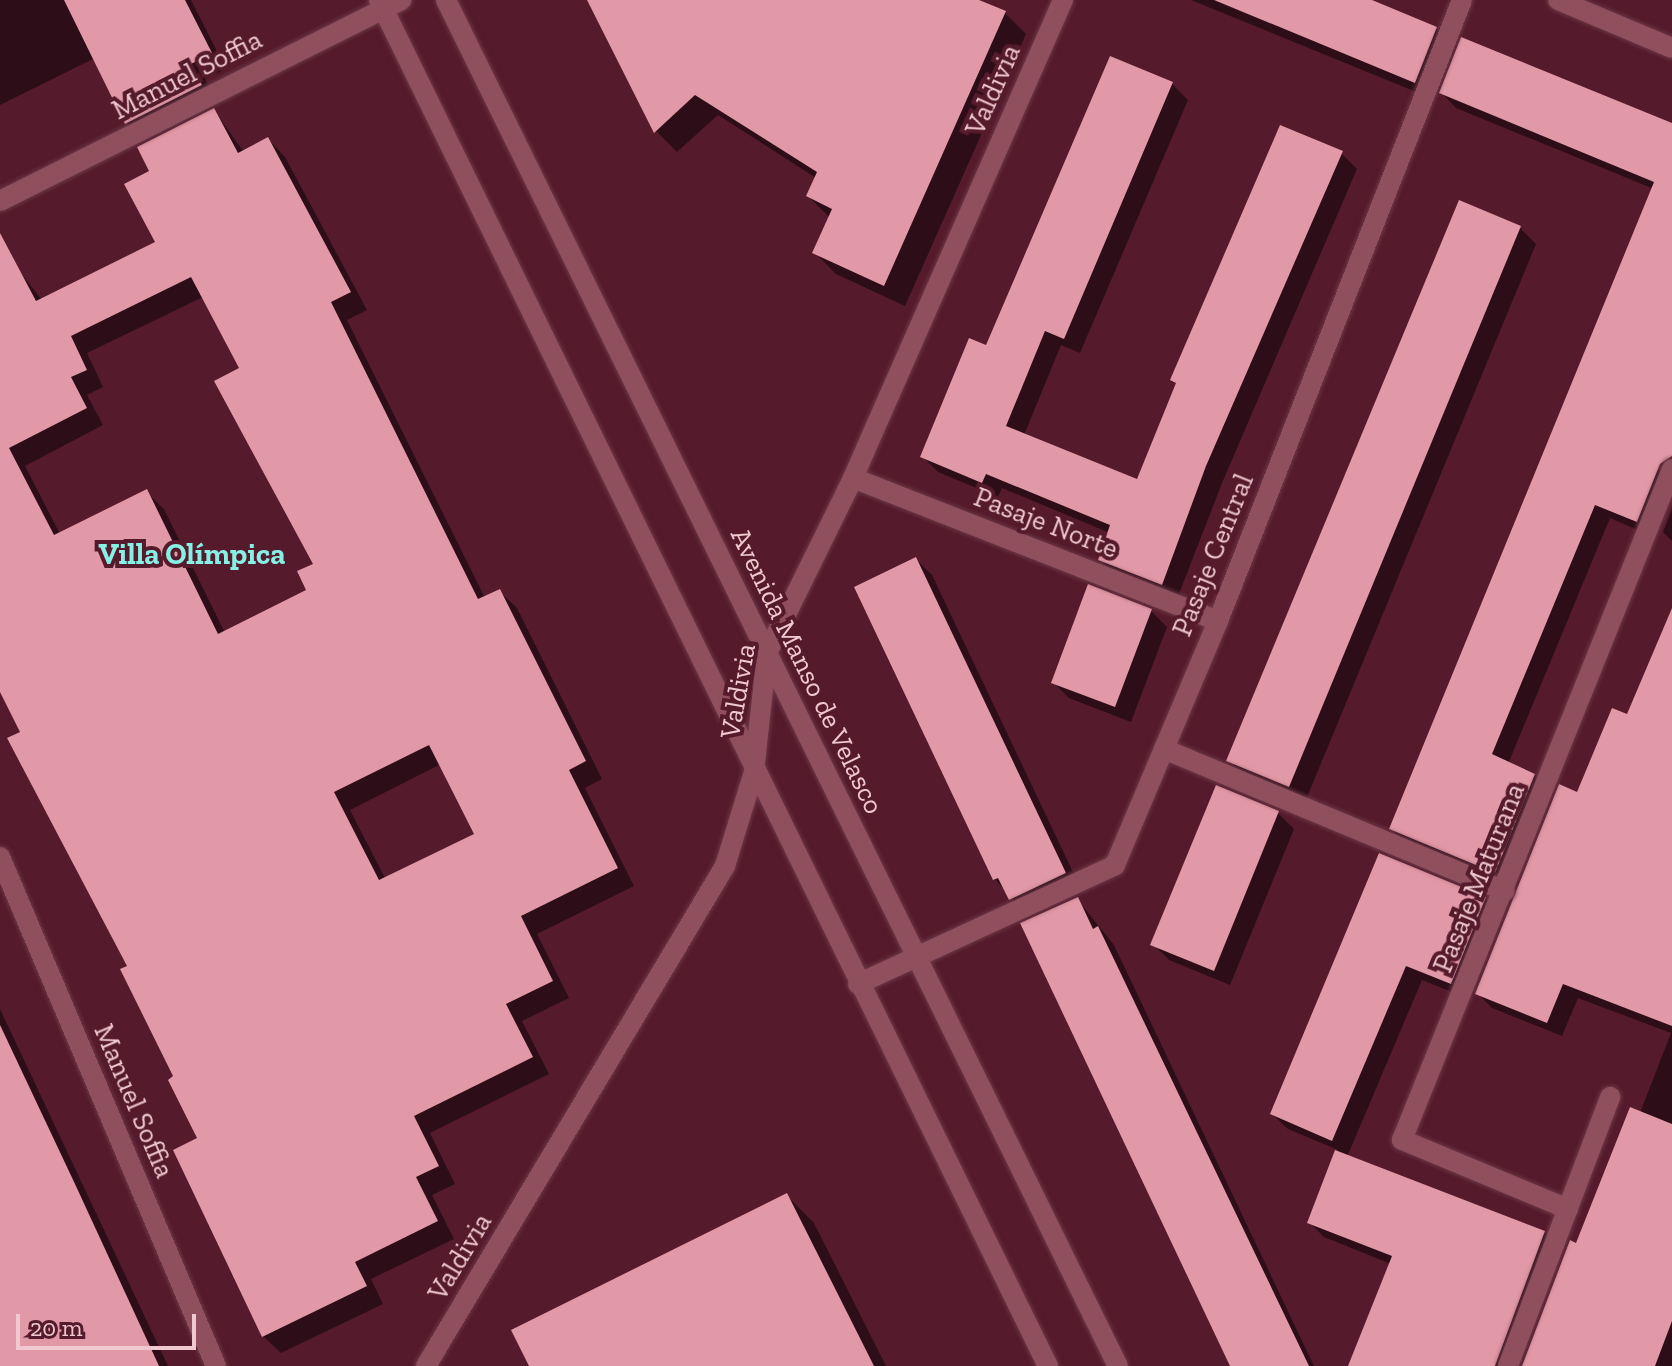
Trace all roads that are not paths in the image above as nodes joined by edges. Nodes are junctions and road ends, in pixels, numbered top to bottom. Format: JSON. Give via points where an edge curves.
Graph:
{"nodes":[{"id":1,"x":446,"y":0,"type":"edge"},
{"id":2,"x":1063,"y":0,"type":"edge"},
{"id":3,"x":1462,"y":0,"type":"edge"},
{"id":4,"x":1558,"y":0,"type":"edge"},
{"id":5,"x":388,"y":3,"type":"edge"},
{"id":6,"x":1672,"y":48,"type":"edge"},
{"id":7,"x":0,"y":201,"type":"edge"},
{"id":8,"x":1672,"y":469,"type":"edge"},
{"id":9,"x":853,"y":478,"type":"junction"},
{"id":10,"x":1218,"y":621,"type":"junction"},
{"id":11,"x":767,"y":653,"type":"junction"},
{"id":12,"x":1164,"y":749,"type":"junction"},
{"id":13,"x":754,"y":772,"type":"junction"},
{"id":14,"x":0,"y":857,"type":"edge"},
{"id":15,"x":1505,"y":891,"type":"junction"},
{"id":16,"x":918,"y":960,"type":"junction"},
{"id":17,"x":858,"y":984,"type":"junction"},
{"id":18,"x":1610,"y":1097,"type":"dead end"},
{"id":19,"x":1568,"y":1209,"type":"junction"},
{"id":20,"x":216,"y":1366,"type":"edge"},
{"id":21,"x":426,"y":1366,"type":"edge"},
{"id":22,"x":1048,"y":1366,"type":"edge"},
{"id":23,"x":1118,"y":1366,"type":"edge"},
{"id":24,"x":1508,"y":1366,"type":"edge"}],
"edges":[{"from":1,"to":11,"type":"street","name":"Avenida Manso de Velasco"},
{"from":2,"to":9,"type":"street","name":"Valdivia"},
{"from":3,"to":10,"type":"street","name":"Pasaje Central"},
{"from":4,"to":6,"type":"street"},
{"from":5,"to":7,"type":"street","name":"Manuel Soffia"},
{"from":5,"to":13,"type":"street"},
{"from":8,"to":15,"type":"street","name":"Pasaje Maturana"},
{"from":9,"to":10,"type":"street","name":"Pasaje Norte"},
{"from":9,"to":11,"type":"street","name":"Valdivia"},
{"from":10,"to":12,"type":"street","name":"Pasaje Central"},
{"from":11,"to":13,"type":"street","name":"Valdivia"},
{"from":11,"to":16,"type":"street","name":"Avenida Manso de Velasco"},
{"from":12,"to":15,"type":"street"},
{"from":12,"to":16,"type":"street","name":"Pasaje Central","via":[[1115,865]]},
{"from":13,"to":17,"type":"street"},
{"from":13,"to":21,"type":"street","name":"Valdivia","via":[[725,866]]},
{"from":14,"to":20,"type":"street","name":"Manuel Soffia"},
{"from":15,"to":19,"type":"street","name":"Pasaje Maturana","via":[[1402,1140]]},
{"from":16,"to":17,"type":"street","name":"Pasaje Central"},
{"from":16,"to":23,"type":"street","name":"Avenida Manso de Velasco"},
{"from":17,"to":22,"type":"street"},
{"from":18,"to":19,"type":"street"},
{"from":19,"to":24,"type":"street"}]}
